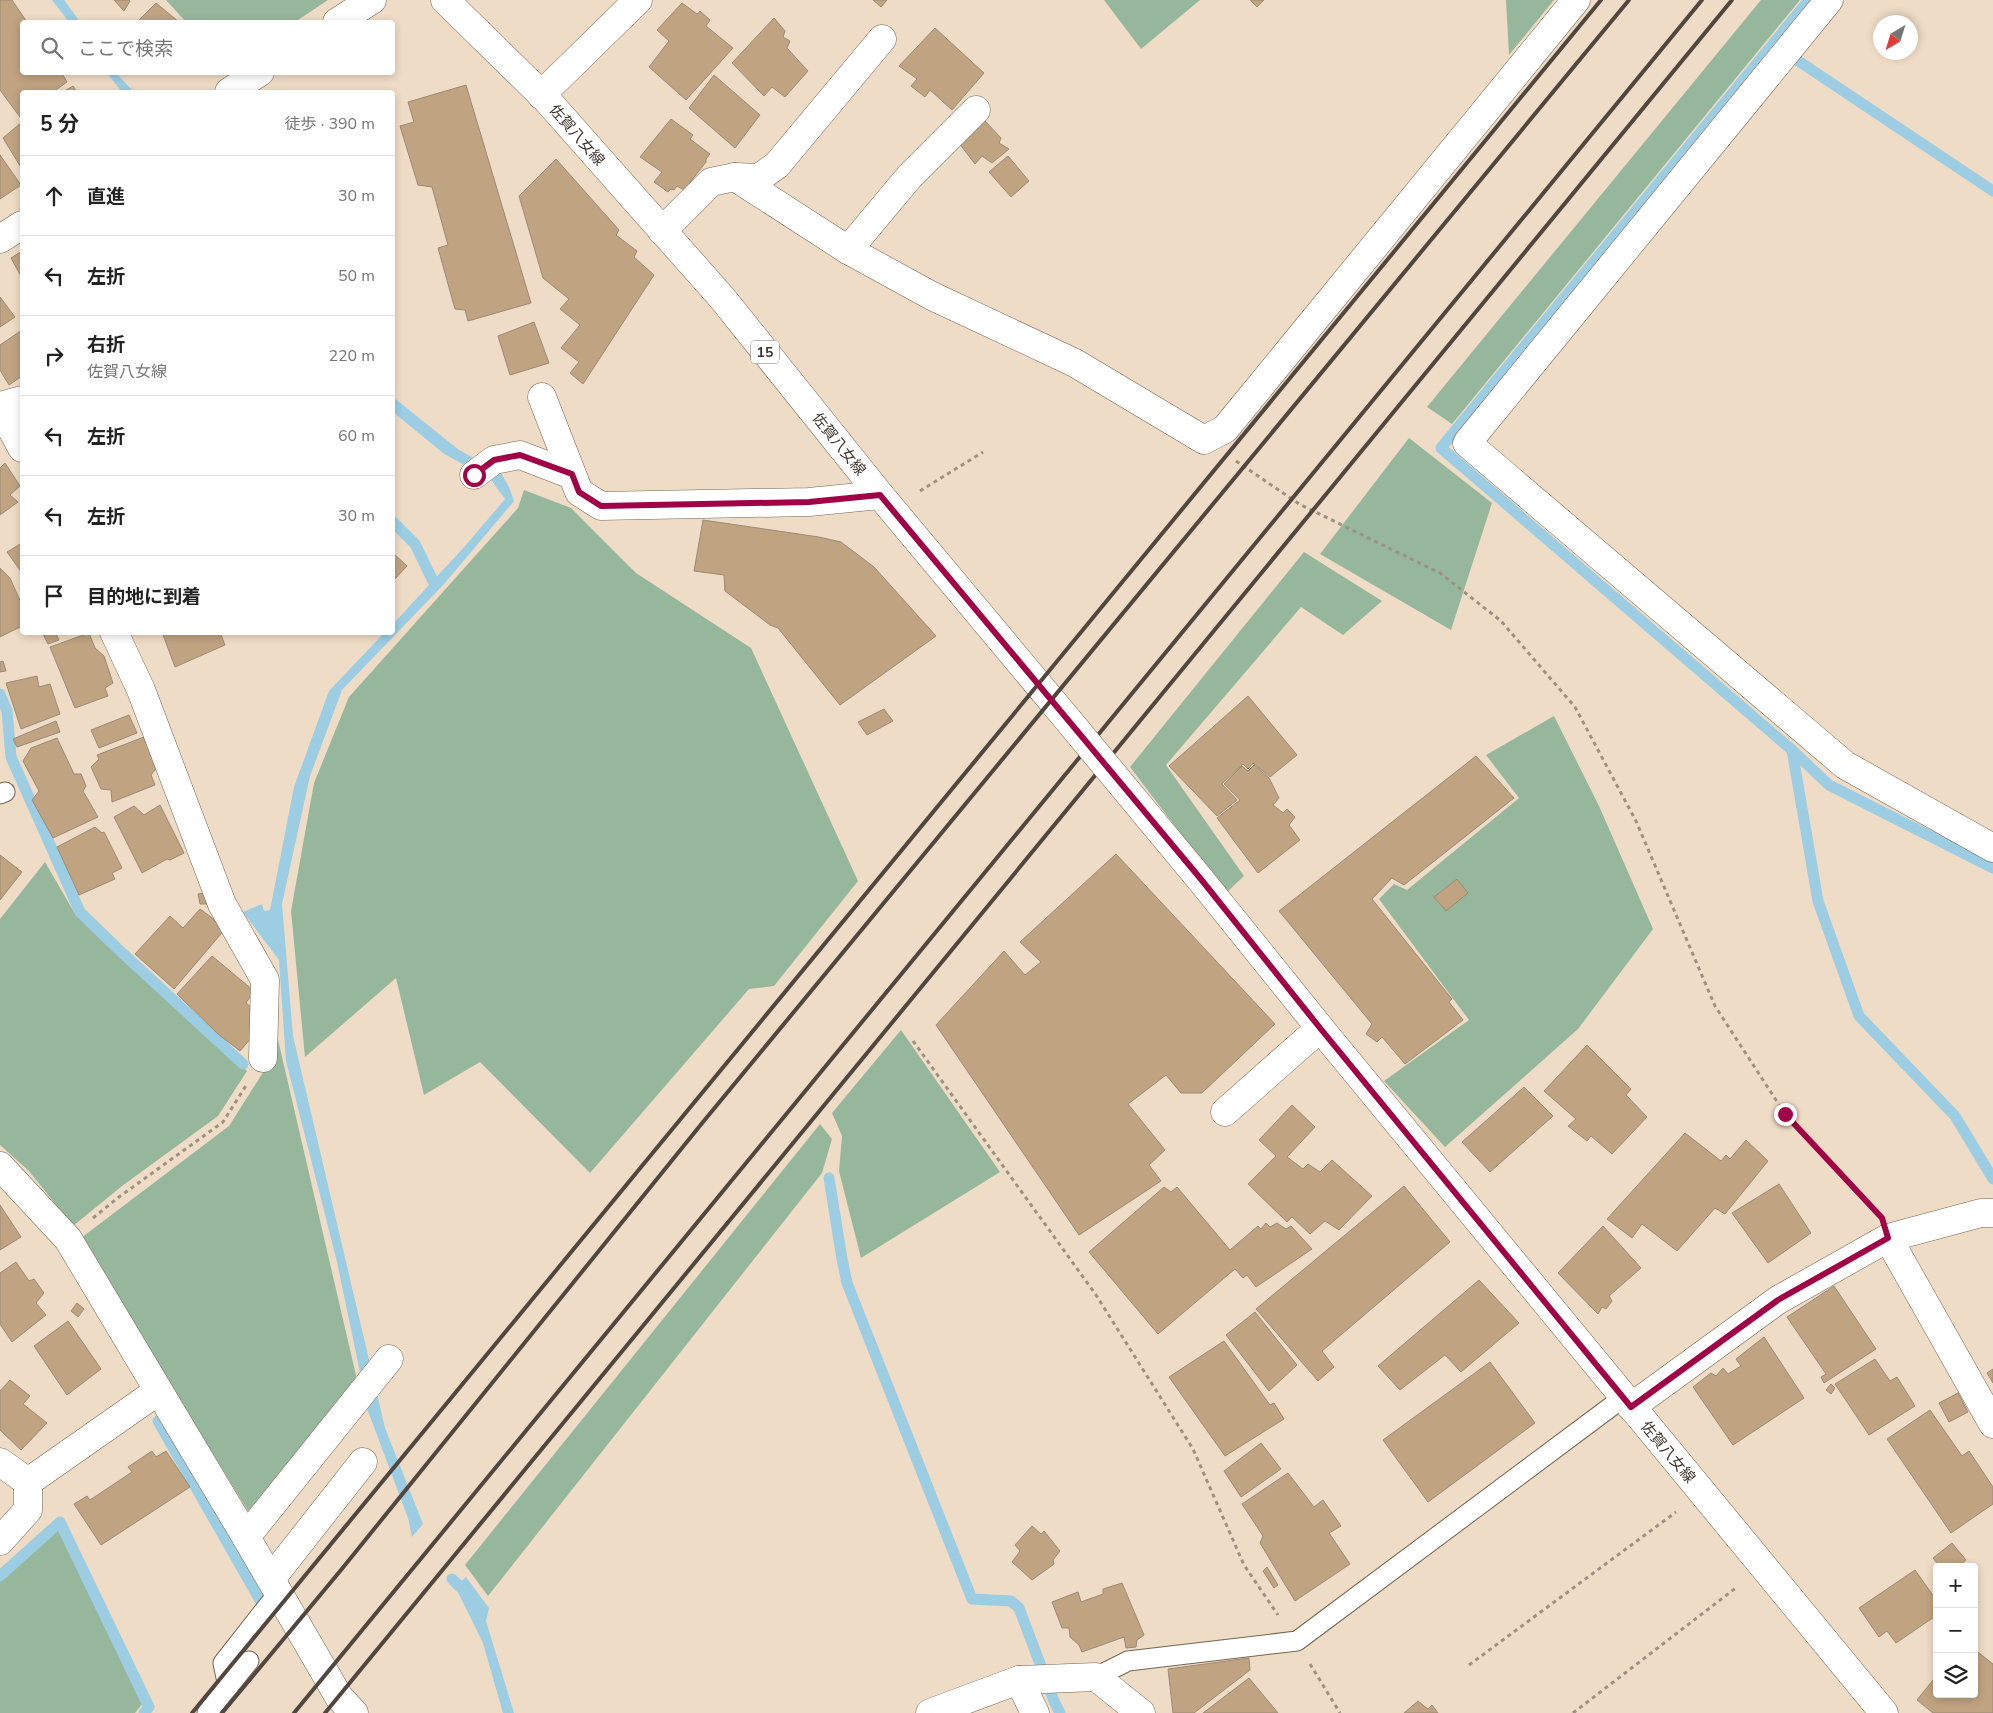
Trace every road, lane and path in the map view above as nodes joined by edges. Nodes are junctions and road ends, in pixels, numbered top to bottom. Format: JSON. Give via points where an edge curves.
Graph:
{"nodes":[{"id":1,"x":372,"y":0,"type":"edge"},
{"id":2,"x":445,"y":0,"type":"edge"},
{"id":3,"x":638,"y":0,"type":"edge"},
{"id":4,"x":1576,"y":0,"type":"edge"},
{"id":5,"x":1828,"y":0,"type":"edge"},
{"id":6,"x":340,"y":20,"type":"edge"},
{"id":7,"x":882,"y":39,"type":"dead end"},
{"id":8,"x":255,"y":75,"type":"edge"},
{"id":9,"x":232,"y":90,"type":"edge"},
{"id":10,"x":541,"y":95,"type":"junction"},
{"id":11,"x":976,"y":110,"type":"dead end"},
{"id":12,"x":735,"y":177,"type":"junction"},
{"id":13,"x":20,"y":226,"type":"edge"},
{"id":14,"x":662,"y":231,"type":"junction"},
{"id":15,"x":0,"y":239,"type":"edge"},
{"id":16,"x":848,"y":250,"type":"junction"},
{"id":17,"x":542,"y":398,"type":"dead end"},
{"id":18,"x":20,"y":401,"type":"edge"},
{"id":19,"x":0,"y":407,"type":"edge"},
{"id":20,"x":1204,"y":440,"type":"junction"},
{"id":21,"x":20,"y":444,"type":"edge"},
{"id":22,"x":983,"y":452,"type":"dead end"},
{"id":23,"x":572,"y":474,"type":"junction"},
{"id":24,"x":474,"y":475,"type":"dead end"},
{"id":25,"x":886,"y":501,"type":"junction"},
{"id":26,"x":115,"y":635,"type":"edge"},
{"id":27,"x":1993,"y":848,"type":"edge"},
{"id":28,"x":1320,"y":1028,"type":"junction"},
{"id":29,"x":913,"y":1041,"type":"dead end"},
{"id":30,"x":263,"y":1058,"type":"joint"},
{"id":31,"x":1225,"y":1112,"type":"dead end"},
{"id":32,"x":0,"y":1166,"type":"edge"},
{"id":33,"x":1993,"y":1213,"type":"edge"},
{"id":34,"x":1888,"y":1238,"type":"junction"},
{"id":35,"x":68,"y":1239,"type":"junction"},
{"id":36,"x":389,"y":1359,"type":"dead end"},
{"id":37,"x":158,"y":1391,"type":"junction"},
{"id":38,"x":1627,"y":1402,"type":"junction"},
{"id":39,"x":1993,"y":1424,"type":"edge"},
{"id":40,"x":0,"y":1462,"type":"edge"},
{"id":41,"x":363,"y":1462,"type":"dead end"},
{"id":42,"x":28,"y":1482,"type":"junction"},
{"id":43,"x":1677,"y":1511,"type":"dead end"},
{"id":44,"x":246,"y":1537,"type":"junction"},
{"id":45,"x":0,"y":1541,"type":"edge"},
{"id":46,"x":1739,"y":1585,"type":"dead end"},
{"id":47,"x":274,"y":1586,"type":"junction"},
{"id":48,"x":1297,"y":1641,"type":"junction"},
{"id":49,"x":249,"y":1661,"type":"dead end"},
{"id":50,"x":1469,"y":1665,"type":"dead end"},
{"id":51,"x":1096,"y":1677,"type":"junction"},
{"id":52,"x":1019,"y":1680,"type":"junction"},
{"id":53,"x":228,"y":1687,"type":"junction"},
{"id":54,"x":206,"y":1713,"type":"edge"},
{"id":55,"x":354,"y":1713,"type":"edge"},
{"id":56,"x":930,"y":1713,"type":"edge"},
{"id":57,"x":1035,"y":1713,"type":"edge"},
{"id":58,"x":1141,"y":1713,"type":"edge"},
{"id":59,"x":1340,"y":1713,"type":"edge"},
{"id":60,"x":1573,"y":1713,"type":"edge"},
{"id":61,"x":1884,"y":1713,"type":"edge"}],
"edges":[{"from":1,"to":6,"type":"street"},
{"from":2,"to":10,"type":"street","name":"佐賀八女線","number":"15"},
{"from":3,"to":10,"type":"street"},
{"from":4,"to":20,"type":"street","via":[[1225,429]]},
{"from":5,"to":27,"type":"street","via":[[1466,443],[1845,765]]},
{"from":7,"to":12,"type":"street","via":[[776,165],[759,178]]},
{"from":8,"to":9,"type":"street"},
{"from":10,"to":14,"type":"street","name":"佐賀八女線","number":"15"},
{"from":11,"to":16,"type":"street","via":[[909,177]]},
{"from":12,"to":14,"type":"street","via":[[711,182]]},
{"from":12,"to":16,"type":"street"},
{"from":13,"to":15,"type":"street"},
{"from":14,"to":25,"type":"street","name":"佐賀八女線","number":"15","via":[[723,299]]},
{"from":16,"to":20,"type":"street","via":[[932,296],[1075,363]]},
{"from":17,"to":23,"type":"street"},
{"from":18,"to":19,"type":"street"},
{"from":19,"to":21,"type":"street"},
{"from":20,"to":34,"type":"path","via":[[1299,504],[1440,574],[1507,628],[1580,716],[1636,821],[1715,1006],[1785,1114],[1882,1218]]},
{"from":22,"to":25,"type":"path"},
{"from":23,"to":24,"type":"street","via":[[520,455],[494,460]]},
{"from":23,"to":25,"type":"street","via":[[579,492],[601,506]]},
{"from":25,"to":28,"type":"street","name":"佐賀八女線","number":"15","bridge":true,"via":[[1200,878]]},
{"from":26,"to":30,"type":"street","via":[[141,690],[222,904],[265,980]]},
{"from":28,"to":31,"type":"street"},
{"from":28,"to":38,"type":"street","name":"佐賀八女線","number":"15"},
{"from":29,"to":48,"type":"path","via":[[1096,1295],[1193,1449],[1244,1566]]},
{"from":30,"to":35,"type":"path","via":[[223,1122],[119,1196]]},
{"from":32,"to":35,"type":"street"},
{"from":33,"to":34,"type":"street","via":[[1981,1212]]},
{"from":34,"to":38,"type":"street","via":[[1778,1300]]},
{"from":34,"to":39,"type":"street"},
{"from":35,"to":37,"type":"street"},
{"from":36,"to":44,"type":"street"},
{"from":37,"to":42,"type":"street"},
{"from":37,"to":44,"type":"street"},
{"from":38,"to":48,"type":"lane"},
{"from":38,"to":61,"type":"street","name":"佐賀八女線","number":"15"},
{"from":40,"to":42,"type":"street"},
{"from":41,"to":47,"type":"street"},
{"from":42,"to":45,"type":"street","via":[[28,1510]]},
{"from":43,"to":50,"type":"path"},
{"from":44,"to":47,"type":"street"},
{"from":46,"to":60,"type":"path"},
{"from":47,"to":53,"type":"lane","via":[[223,1663]]},
{"from":47,"to":55,"type":"street","via":[[338,1697]]},
{"from":48,"to":51,"type":"lane","via":[[1128,1660]]},
{"from":48,"to":59,"type":"path"},
{"from":49,"to":53,"type":"lane"},
{"from":51,"to":52,"type":"street"},
{"from":51,"to":58,"type":"street"},
{"from":52,"to":56,"type":"street"},
{"from":52,"to":57,"type":"street"},
{"from":53,"to":54,"type":"lane"}]}
